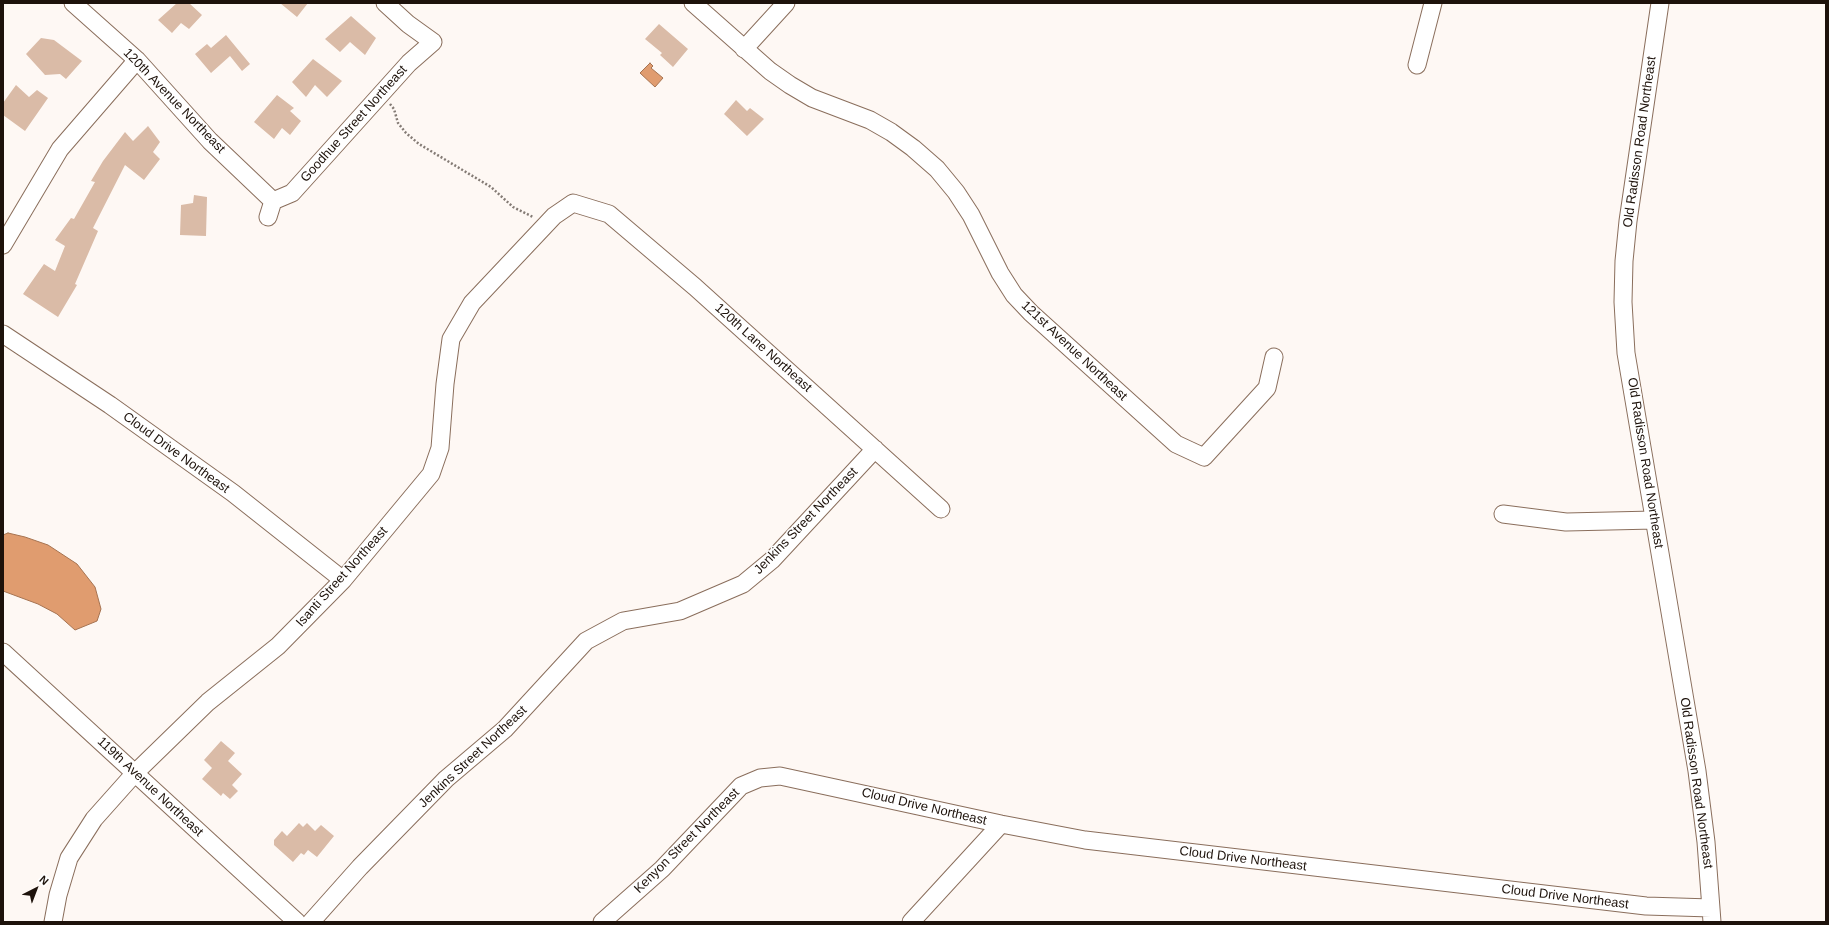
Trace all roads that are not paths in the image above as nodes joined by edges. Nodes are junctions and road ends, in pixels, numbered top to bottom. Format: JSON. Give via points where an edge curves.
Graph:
{"nodes":[{"id":1,"x":73,"y":3,"type":"edge"},
{"id":2,"x":385,"y":3,"type":"edge"},
{"id":3,"x":693,"y":3,"type":"edge"},
{"id":4,"x":786,"y":3,"type":"edge"},
{"id":5,"x":1433,"y":3,"type":"edge"},
{"id":6,"x":1660,"y":3,"type":"edge"},
{"id":7,"x":744,"y":50,"type":"junction"},
{"id":8,"x":137,"y":60,"type":"junction"},
{"id":9,"x":1417,"y":65,"type":"dead end"},
{"id":10,"x":272,"y":201,"type":"junction"},
{"id":11,"x":576,"y":203,"type":"joint"},
{"id":12,"x":268,"y":217,"type":"dead end"},
{"id":13,"x":3,"y":245,"type":"edge"},
{"id":14,"x":3,"y":334,"type":"edge"},
{"id":15,"x":1274,"y":357,"type":"dead end"},
{"id":16,"x":875,"y":449,"type":"junction"},
{"id":17,"x":941,"y":509,"type":"dead end"},
{"id":18,"x":1503,"y":514,"type":"dead end"},
{"id":19,"x":1654,"y":520,"type":"junction"},
{"id":20,"x":343,"y":580,"type":"junction"},
{"id":21,"x":3,"y":652,"type":"edge"},
{"id":22,"x":135,"y":773,"type":"junction"},
{"id":23,"x":780,"y":776,"type":"joint"},
{"id":24,"x":1001,"y":824,"type":"junction"},
{"id":25,"x":1712,"y":915,"type":"edge"},
{"id":26,"x":53,"y":922,"type":"edge"},
{"id":27,"x":297,"y":922,"type":"edge"},
{"id":28,"x":311,"y":922,"type":"edge"},
{"id":29,"x":602,"y":922,"type":"edge"},
{"id":30,"x":911,"y":922,"type":"edge"}],
"edges":[{"from":1,"to":8,"type":"street","name":"120th Avenue Northeast"},
{"from":2,"to":10,"type":"street","name":"Goodhue Street Northeast","via":[[433,42],[408,63],[292,193]]},
{"from":3,"to":7,"type":"street","name":"121st Avenue Northeast"},
{"from":4,"to":7,"type":"street"},
{"from":5,"to":9,"type":"street"},
{"from":6,"to":19,"type":"street","name":"Old Radisson Road Northeast","via":[[1628,221],[1623,302],[1626,353]]},
{"from":7,"to":15,"type":"street","name":"121st Avenue Northeast","via":[[770,72],[812,98],[870,120],[913,148],[956,192],[1014,295],[1176,444],[1204,457],[1267,388]]},
{"from":8,"to":10,"type":"street","name":"120th Avenue Northeast","via":[[210,140]]},
{"from":8,"to":13,"type":"street","via":[[60,149]]},
{"from":10,"to":12,"type":"street"},
{"from":11,"to":16,"type":"street","name":"120th Lane Northeast","via":[[609,214],[695,287]]},
{"from":11,"to":20,"type":"street","name":"Isanti Street Northeast","via":[[554,216],[472,303],[451,339],[440,448],[431,474]]},
{"from":14,"to":20,"type":"street","name":"Cloud Drive Northeast","via":[[110,405],[226,488]]},
{"from":16,"to":17,"type":"street","name":"120th Lane Northeast"},
{"from":16,"to":28,"type":"street","name":"Jenkins Street Northeast","via":[[772,560],[743,584],[680,611],[623,621],[586,641],[505,729],[446,779],[360,867]]},
{"from":18,"to":19,"type":"street","via":[[1566,522]]},
{"from":19,"to":25,"type":"street","name":"Old Radisson Road Northeast","via":[[1697,771]]},
{"from":20,"to":22,"type":"street","name":"Isanti Street Northeast","via":[[278,646],[208,702]]},
{"from":21,"to":22,"type":"street","name":"119th Avenue Northeast"},
{"from":22,"to":26,"type":"street","name":"Isanti Street Northeast","via":[[94,819],[69,858]]},
{"from":22,"to":27,"type":"street","name":"119th Avenue Northeast"},
{"from":23,"to":24,"type":"street","name":"Cloud Drive Northeast"},
{"from":23,"to":29,"type":"street","name":"Kenyon Street Northeast","via":[[760,778],[741,786],[662,870]]},
{"from":24,"to":25,"type":"street","name":"Cloud Drive Northeast","via":[[1085,840]]},
{"from":24,"to":30,"type":"street"}]}
